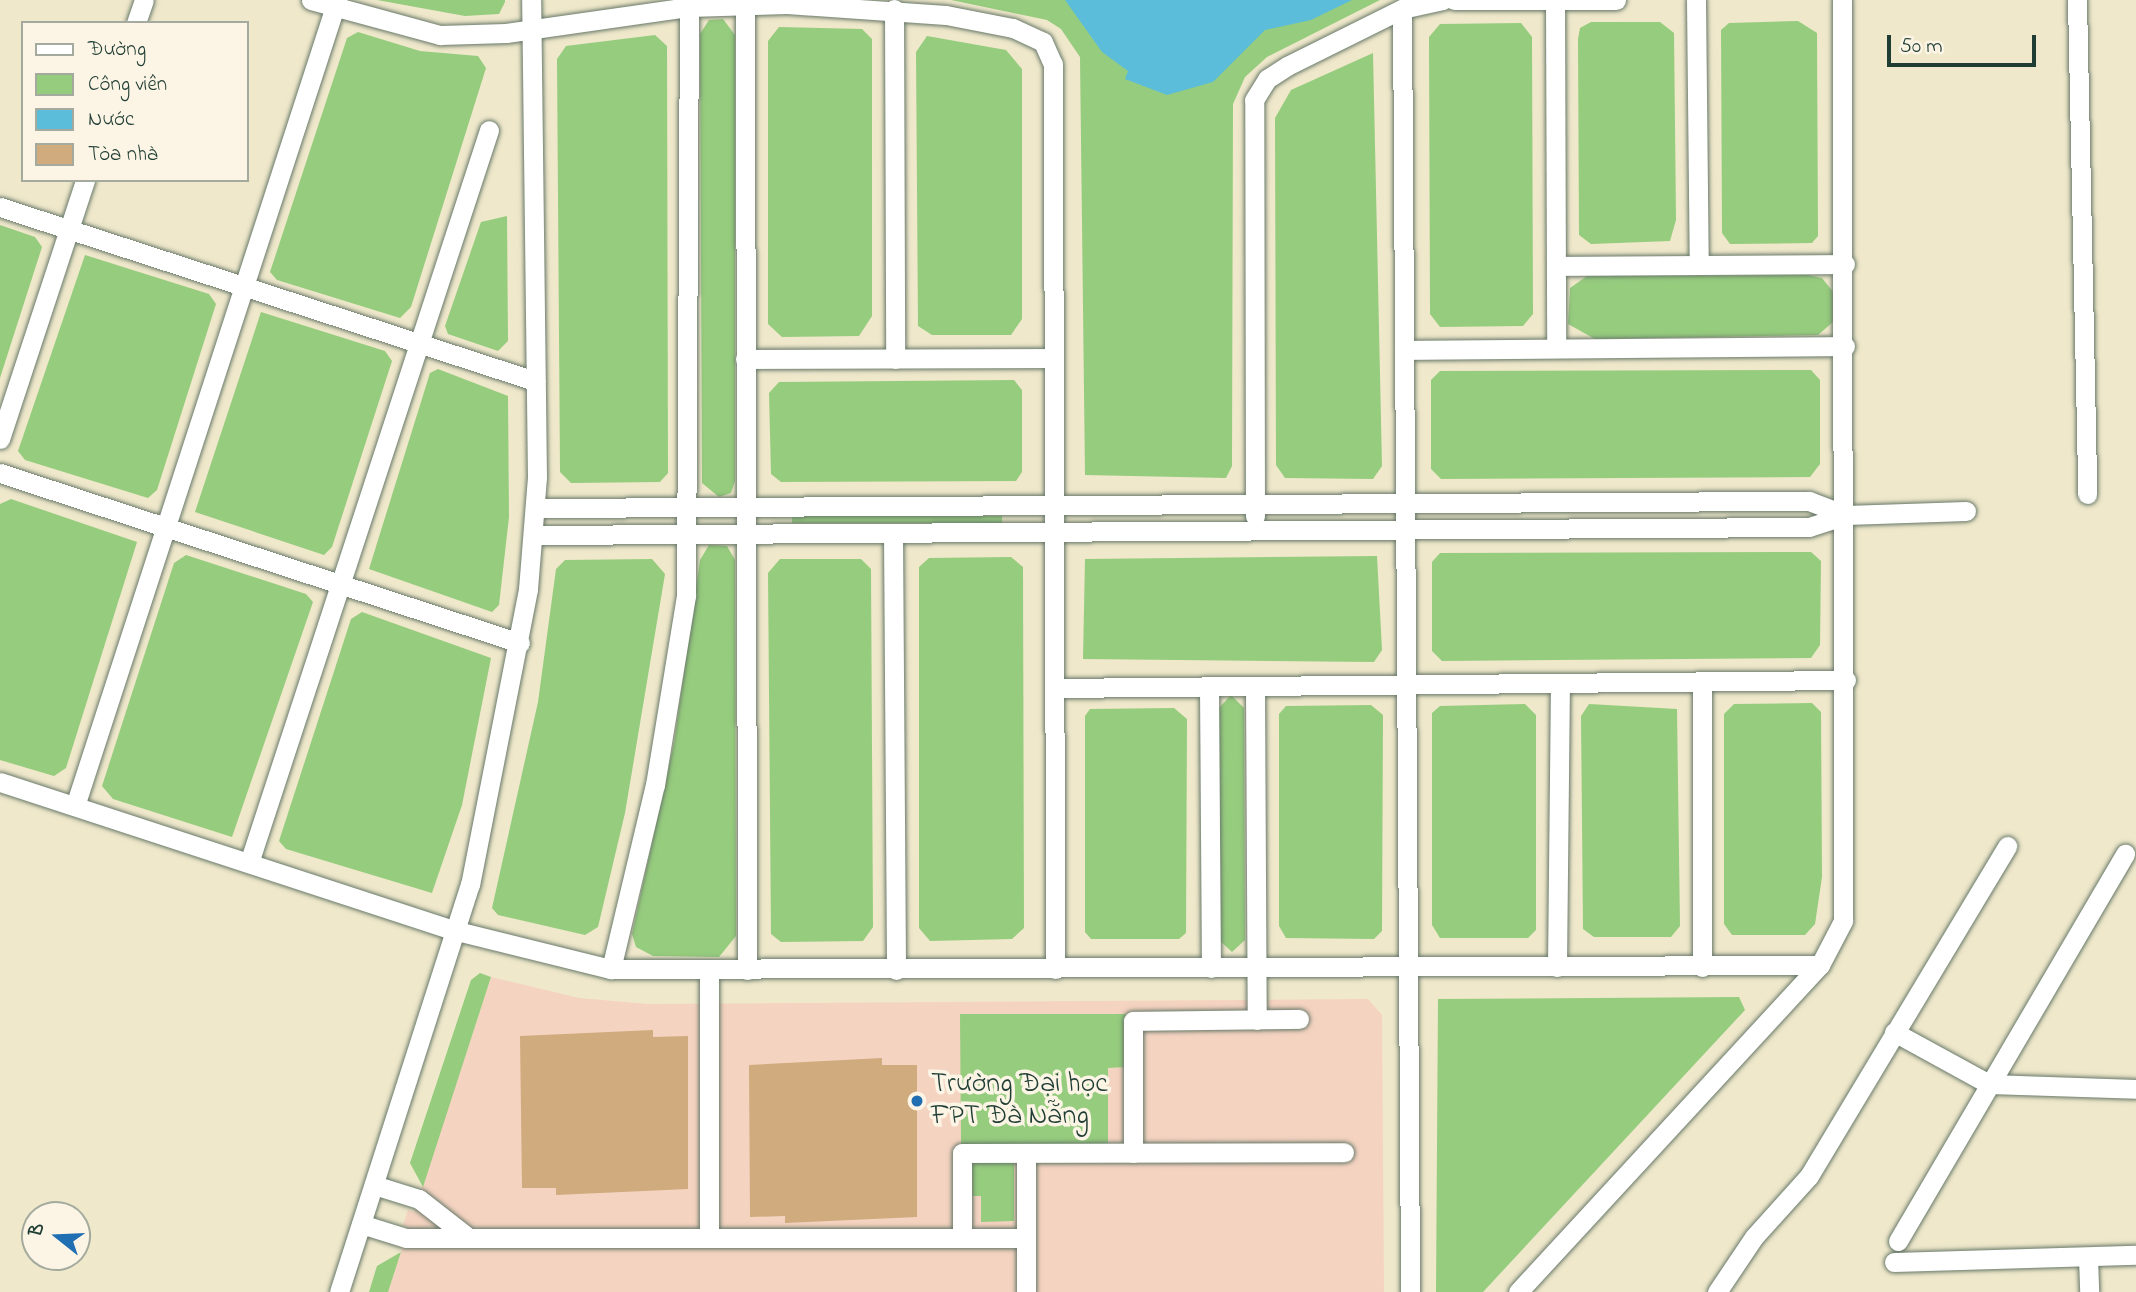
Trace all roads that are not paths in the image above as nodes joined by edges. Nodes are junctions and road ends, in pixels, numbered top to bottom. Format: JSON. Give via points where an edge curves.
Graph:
{"nodes":[{"id":1,"x":144,"y":0,"type":"edge"},
{"id":2,"x":311,"y":0,"type":"edge"},
{"id":3,"x":531,"y":0,"type":"edge"},
{"id":4,"x":1443,"y":0,"type":"edge"},
{"id":5,"x":1454,"y":0,"type":"edge"},
{"id":6,"x":1555,"y":0,"type":"edge"},
{"id":7,"x":1616,"y":0,"type":"edge"},
{"id":8,"x":1696,"y":0,"type":"edge"},
{"id":9,"x":1842,"y":0,"type":"edge"},
{"id":10,"x":2077,"y":0,"type":"edge"},
{"id":11,"x":335,"y":4,"type":"edge"},
{"id":12,"x":745,"y":5,"type":"junction"},
{"id":13,"x":689,"y":7,"type":"junction"},
{"id":14,"x":894,"y":9,"type":"junction"},
{"id":15,"x":1402,"y":9,"type":"junction"},
{"id":16,"x":137,"y":21,"type":"edge"},
{"id":17,"x":534,"y":28,"type":"junction"},
{"id":18,"x":489,"y":130,"type":"dead end"},
{"id":19,"x":84,"y":182,"type":"edge"},
{"id":20,"x":0,"y":207,"type":"edge"},
{"id":21,"x":69,"y":229,"type":"junction"},
{"id":22,"x":1845,"y":264,"type":"junction"},
{"id":23,"x":1699,"y":265,"type":"junction"},
{"id":24,"x":1556,"y":266,"type":"junction"},
{"id":25,"x":243,"y":286,"type":"junction"},
{"id":26,"x":419,"y":344,"type":"junction"},
{"id":27,"x":1845,"y":346,"type":"junction"},
{"id":28,"x":1556,"y":348,"type":"junction"},
{"id":29,"x":1404,"y":349,"type":"junction"},
{"id":30,"x":745,"y":359,"type":"junction"},
{"id":31,"x":895,"y":359,"type":"junction"},
{"id":32,"x":1053,"y":359,"type":"junction"},
{"id":33,"x":535,"y":382,"type":"junction"},
{"id":34,"x":0,"y":439,"type":"edge"},
{"id":35,"x":0,"y":473,"type":"edge"},
{"id":36,"x":2087,"y":494,"type":"dead end"},
{"id":37,"x":1405,"y":503,"type":"junction"},
{"id":38,"x":1255,"y":504,"type":"junction"},
{"id":39,"x":1054,"y":505,"type":"junction"},
{"id":40,"x":690,"y":507,"type":"junction"},
{"id":41,"x":746,"y":507,"type":"junction"},
{"id":42,"x":537,"y":508,"type":"junction"},
{"id":43,"x":1966,"y":511,"type":"dead end"},
{"id":44,"x":1846,"y":515,"type":"junction"},
{"id":45,"x":165,"y":527,"type":"junction"},
{"id":46,"x":1405,"y":529,"type":"junction"},
{"id":47,"x":1255,"y":531,"type":"junction"},
{"id":48,"x":1054,"y":532,"type":"junction"},
{"id":49,"x":893,"y":533,"type":"junction"},
{"id":50,"x":690,"y":534,"type":"junction"},
{"id":51,"x":746,"y":534,"type":"junction"},
{"id":52,"x":535,"y":535,"type":"junction"},
{"id":53,"x":340,"y":584,"type":"junction"},
{"id":54,"x":520,"y":643,"type":"junction"},
{"id":55,"x":1846,"y":680,"type":"junction"},
{"id":56,"x":1702,"y":682,"type":"junction"},
{"id":57,"x":1560,"y":683,"type":"junction"},
{"id":58,"x":1406,"y":685,"type":"junction"},
{"id":59,"x":1255,"y":686,"type":"junction"},
{"id":60,"x":1209,"y":687,"type":"junction"},
{"id":61,"x":1054,"y":688,"type":"junction"},
{"id":62,"x":0,"y":782,"type":"edge"},
{"id":63,"x":75,"y":806,"type":"junction"},
{"id":64,"x":2007,"y":846,"type":"dead end"},
{"id":65,"x":2125,"y":854,"type":"dead end"},
{"id":66,"x":249,"y":863,"type":"junction"},
{"id":67,"x":457,"y":931,"type":"junction"},
{"id":68,"x":1820,"y":965,"type":"junction"},
{"id":69,"x":1557,"y":967,"type":"junction"},
{"id":70,"x":1702,"y":967,"type":"junction"},
{"id":71,"x":1211,"y":968,"type":"junction"},
{"id":72,"x":1408,"y":968,"type":"junction"},
{"id":73,"x":611,"y":969,"type":"junction"},
{"id":74,"x":1055,"y":969,"type":"junction"},
{"id":75,"x":1256,"y":969,"type":"junction"},
{"id":76,"x":709,"y":970,"type":"junction"},
{"id":77,"x":747,"y":970,"type":"junction"},
{"id":78,"x":896,"y":970,"type":"junction"},
{"id":79,"x":1299,"y":1019,"type":"dead end"},
{"id":80,"x":1257,"y":1020,"type":"junction"},
{"id":81,"x":1894,"y":1032,"type":"junction"},
{"id":82,"x":1989,"y":1084,"type":"junction"},
{"id":83,"x":2136,"y":1089,"type":"edge"},
{"id":84,"x":1344,"y":1152,"type":"dead end"},
{"id":85,"x":1026,"y":1153,"type":"junction"},
{"id":86,"x":1133,"y":1153,"type":"junction"},
{"id":87,"x":374,"y":1185,"type":"junction"},
{"id":88,"x":361,"y":1224,"type":"junction"},
{"id":89,"x":469,"y":1238,"type":"junction"},
{"id":90,"x":709,"y":1238,"type":"junction"},
{"id":91,"x":962,"y":1238,"type":"junction"},
{"id":92,"x":1026,"y":1238,"type":"junction"},
{"id":93,"x":1898,"y":1241,"type":"dead end"},
{"id":94,"x":2136,"y":1255,"type":"edge"},
{"id":95,"x":2088,"y":1257,"type":"junction"},
{"id":96,"x":1894,"y":1262,"type":"dead end"},
{"id":97,"x":339,"y":1292,"type":"edge"},
{"id":98,"x":1026,"y":1292,"type":"edge"},
{"id":99,"x":1410,"y":1292,"type":"edge"},
{"id":100,"x":1518,"y":1292,"type":"edge"},
{"id":101,"x":1717,"y":1292,"type":"edge"},
{"id":102,"x":2089,"y":1292,"type":"edge"}],
"edges":[{"from":1,"to":16,"type":"street"},
{"from":2,"to":11,"type":"street"},
{"from":3,"to":17,"type":"street"},
{"from":4,"to":15,"type":"street"},
{"from":5,"to":6,"type":"street"},
{"from":6,"to":7,"type":"street"},
{"from":6,"to":24,"type":"street"},
{"from":8,"to":23,"type":"street"},
{"from":9,"to":22,"type":"street"},
{"from":10,"to":36,"type":"street"},
{"from":11,"to":17,"type":"street","via":[[431,34]]},
{"from":11,"to":25,"type":"street"},
{"from":12,"to":13,"type":"street"},
{"from":12,"to":14,"type":"street"},
{"from":12,"to":30,"type":"street"},
{"from":13,"to":17,"type":"street"},
{"from":13,"to":40,"type":"street"},
{"from":14,"to":31,"type":"street"},
{"from":14,"to":32,"type":"street","via":[[1013,28],[1043,42],[1051,56]]},
{"from":15,"to":29,"type":"street"},
{"from":15,"to":38,"type":"street","via":[[1277,71],[1254,100]]},
{"from":17,"to":33,"type":"street"},
{"from":18,"to":26,"type":"street"},
{"from":19,"to":21,"type":"street"},
{"from":20,"to":21,"type":"street"},
{"from":21,"to":25,"type":"street"},
{"from":21,"to":34,"type":"street"},
{"from":22,"to":23,"type":"street"},
{"from":22,"to":27,"type":"street"},
{"from":23,"to":24,"type":"street"},
{"from":24,"to":28,"type":"street"},
{"from":25,"to":26,"type":"street"},
{"from":25,"to":45,"type":"street"},
{"from":26,"to":33,"type":"street"},
{"from":26,"to":53,"type":"street"},
{"from":27,"to":28,"type":"street"},
{"from":27,"to":44,"type":"street"},
{"from":28,"to":29,"type":"street"},
{"from":29,"to":37,"type":"street"},
{"from":30,"to":31,"type":"street"},
{"from":30,"to":41,"type":"street"},
{"from":31,"to":32,"type":"street"},
{"from":32,"to":39,"type":"street"},
{"from":33,"to":42,"type":"street"},
{"from":35,"to":45,"type":"street"},
{"from":37,"to":38,"type":"street"},
{"from":37,"to":44,"type":"street","via":[[1809,501]]},
{"from":37,"to":46,"type":"street"},
{"from":38,"to":39,"type":"street"},
{"from":38,"to":47,"type":"street"},
{"from":39,"to":41,"type":"street"},
{"from":39,"to":48,"type":"street"},
{"from":40,"to":41,"type":"street"},
{"from":40,"to":42,"type":"street"},
{"from":40,"to":50,"type":"street"},
{"from":41,"to":51,"type":"street"},
{"from":42,"to":52,"type":"street"},
{"from":43,"to":44,"type":"street"},
{"from":44,"to":46,"type":"street","via":[[1809,527]]},
{"from":44,"to":55,"type":"street"},
{"from":45,"to":53,"type":"street"},
{"from":45,"to":63,"type":"street"},
{"from":46,"to":47,"type":"street"},
{"from":46,"to":58,"type":"street"},
{"from":47,"to":48,"type":"street"},
{"from":48,"to":49,"type":"street"},
{"from":48,"to":61,"type":"street"},
{"from":49,"to":51,"type":"street"},
{"from":49,"to":78,"type":"street"},
{"from":50,"to":51,"type":"street"},
{"from":50,"to":52,"type":"street"},
{"from":50,"to":73,"type":"street","via":[[668,718]]},
{"from":51,"to":77,"type":"street"},
{"from":52,"to":54,"type":"street"},
{"from":53,"to":54,"type":"street"},
{"from":53,"to":66,"type":"street"},
{"from":54,"to":67,"type":"street","via":[[486,827]]},
{"from":55,"to":56,"type":"street"},
{"from":55,"to":68,"type":"street","via":[[1846,903]]},
{"from":56,"to":57,"type":"street"},
{"from":56,"to":70,"type":"street"},
{"from":57,"to":58,"type":"street"},
{"from":57,"to":69,"type":"street"},
{"from":58,"to":59,"type":"street"},
{"from":58,"to":72,"type":"street"},
{"from":59,"to":60,"type":"street"},
{"from":59,"to":75,"type":"street"},
{"from":60,"to":61,"type":"street"},
{"from":60,"to":71,"type":"street"},
{"from":61,"to":74,"type":"street"},
{"from":62,"to":63,"type":"street"},
{"from":63,"to":66,"type":"street"},
{"from":64,"to":81,"type":"street"},
{"from":65,"to":82,"type":"street"},
{"from":66,"to":67,"type":"street"},
{"from":67,"to":73,"type":"street"},
{"from":67,"to":87,"type":"street"},
{"from":68,"to":70,"type":"street"},
{"from":68,"to":100,"type":"street"},
{"from":69,"to":70,"type":"street"},
{"from":69,"to":72,"type":"street"},
{"from":71,"to":74,"type":"street"},
{"from":71,"to":75,"type":"street"},
{"from":72,"to":75,"type":"street"},
{"from":72,"to":99,"type":"street"},
{"from":73,"to":76,"type":"street"},
{"from":74,"to":78,"type":"street"},
{"from":75,"to":80,"type":"street"},
{"from":76,"to":77,"type":"street"},
{"from":76,"to":90,"type":"street"},
{"from":77,"to":78,"type":"street"},
{"from":79,"to":80,"type":"street"},
{"from":80,"to":86,"type":"street","via":[[1133,1021]]},
{"from":81,"to":82,"type":"street"},
{"from":81,"to":101,"type":"street","via":[[1809,1176],[1754,1237]]},
{"from":82,"to":83,"type":"street"},
{"from":82,"to":93,"type":"street"},
{"from":84,"to":86,"type":"street"},
{"from":85,"to":86,"type":"street"},
{"from":85,"to":91,"type":"street","via":[[962,1153]]},
{"from":85,"to":92,"type":"street"},
{"from":87,"to":88,"type":"street"},
{"from":87,"to":89,"type":"street","via":[[418,1199]]},
{"from":88,"to":89,"type":"street","via":[[406,1238]]},
{"from":88,"to":97,"type":"street"},
{"from":89,"to":90,"type":"street"},
{"from":90,"to":91,"type":"street"},
{"from":91,"to":92,"type":"street"},
{"from":92,"to":98,"type":"street"},
{"from":94,"to":95,"type":"street"},
{"from":95,"to":96,"type":"street"},
{"from":95,"to":102,"type":"street"}]}
